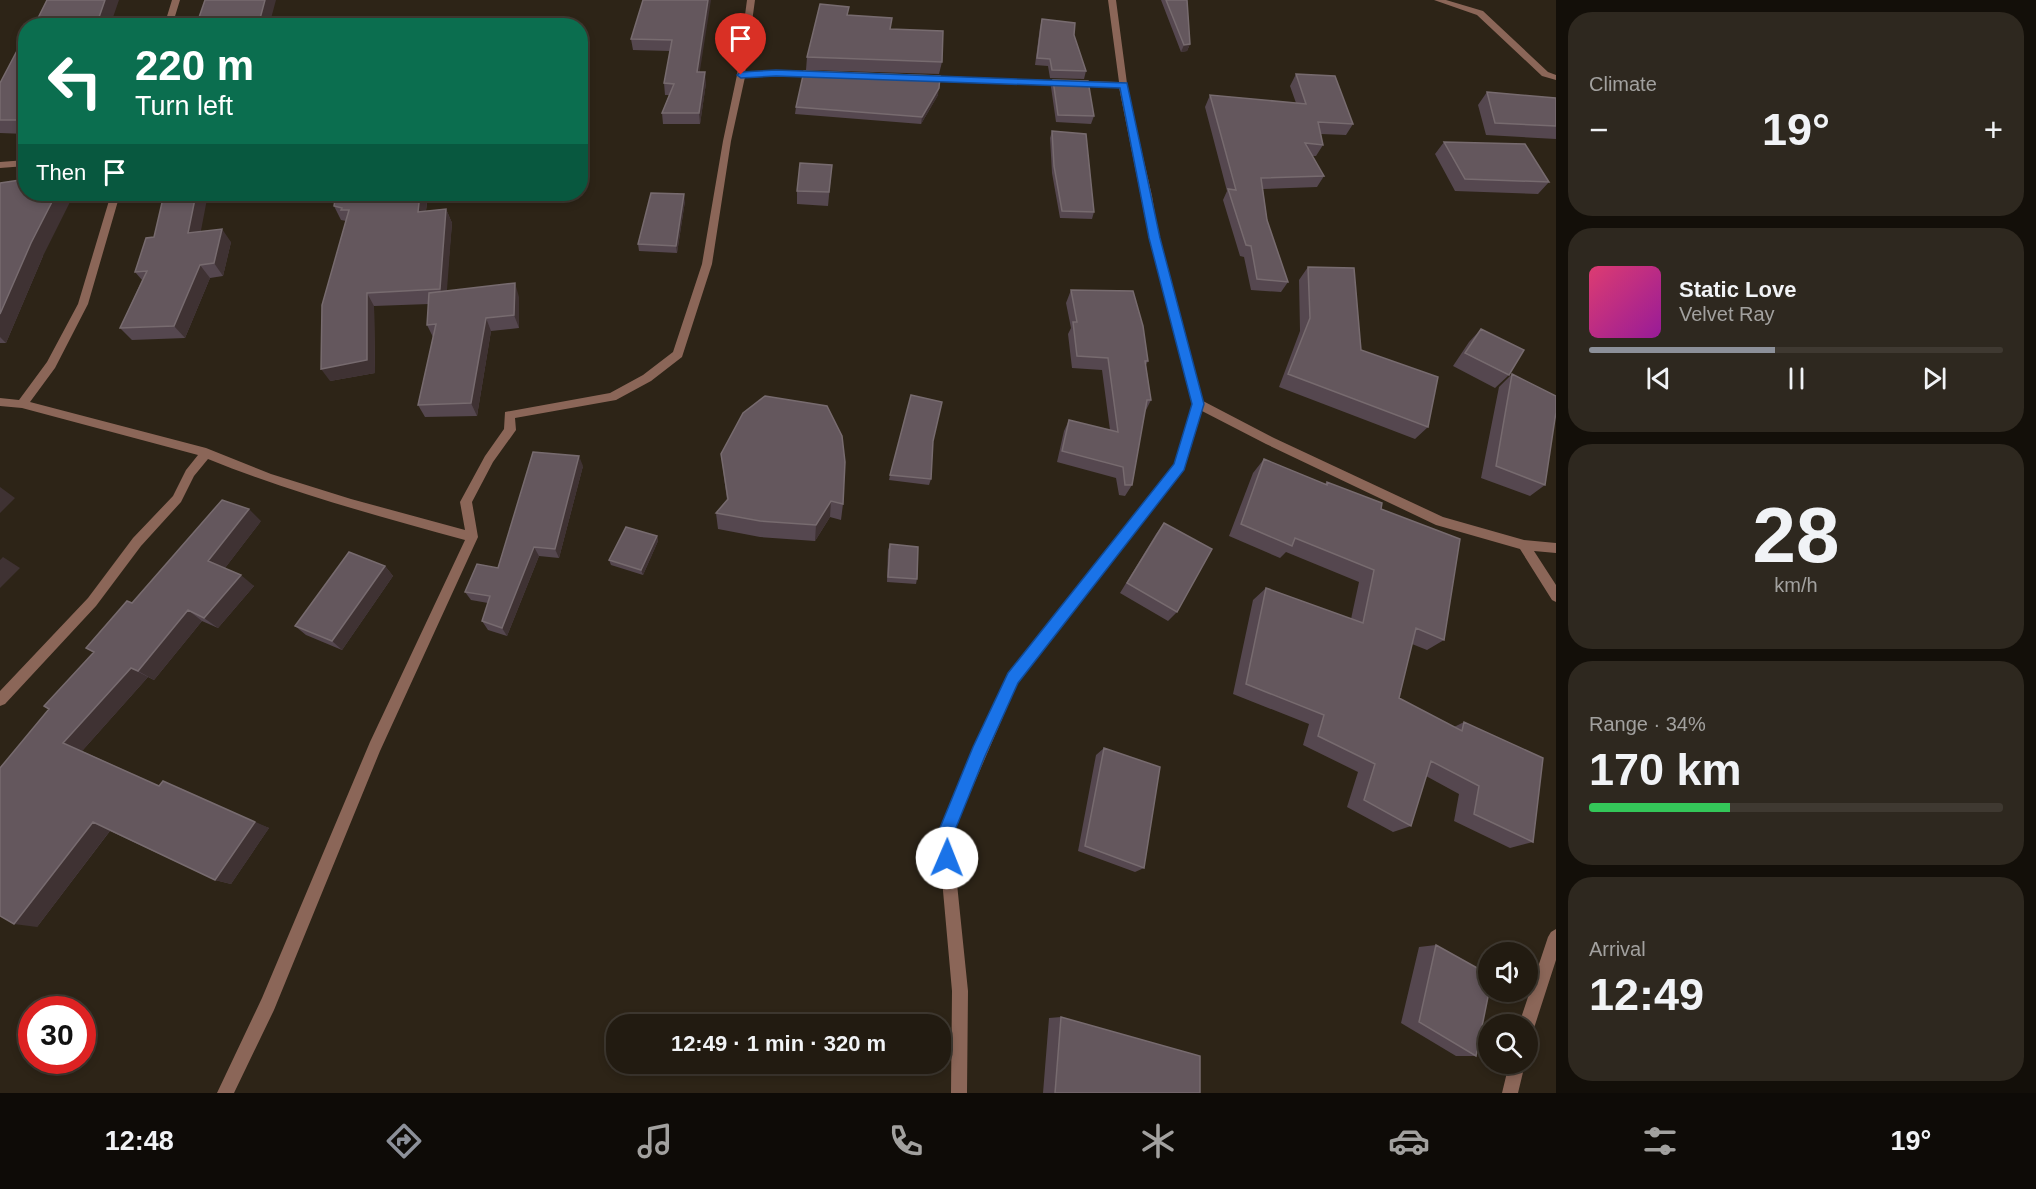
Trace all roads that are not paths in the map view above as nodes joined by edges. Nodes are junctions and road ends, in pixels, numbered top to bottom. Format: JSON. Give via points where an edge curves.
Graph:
{"nodes":[{"id":1,"x":176,"y":0,"type":"edge"},
{"id":2,"x":751,"y":0,"type":"edge"},
{"id":3,"x":1112,"y":0,"type":"edge"},
{"id":4,"x":1438,"y":0,"type":"edge"},
{"id":5,"x":170,"y":18,"type":"edge"},
{"id":6,"x":741,"y":75,"type":"junction"},
{"id":7,"x":835,"y":76,"type":"edge"},
{"id":8,"x":1556,"y":78,"type":"edge"},
{"id":9,"x":916,"y":79,"type":"edge"},
{"id":10,"x":1124,"y":85,"type":"junction"},
{"id":11,"x":18,"y":164,"type":"edge"},
{"id":12,"x":0,"y":165,"type":"edge"},
{"id":13,"x":114,"y":201,"type":"edge"},
{"id":14,"x":0,"y":402,"type":"edge"},
{"id":15,"x":22,"y":404,"type":"junction"},
{"id":16,"x":1198,"y":404,"type":"junction"},
{"id":17,"x":206,"y":453,"type":"junction"},
{"id":18,"x":472,"y":537,"type":"junction"},
{"id":19,"x":1524,"y":545,"type":"junction"},
{"id":20,"x":1556,"y":548,"type":"edge"},
{"id":21,"x":1556,"y":596,"type":"edge"},
{"id":22,"x":0,"y":700,"type":"edge"},
{"id":23,"x":1556,"y":937,"type":"edge"},
{"id":24,"x":1531,"y":1014,"type":"edge"},
{"id":25,"x":1514,"y":1074,"type":"edge"},
{"id":26,"x":225,"y":1093,"type":"edge"},
{"id":27,"x":959,"y":1093,"type":"edge"},
{"id":28,"x":1510,"y":1093,"type":"edge"}],
"edges":[{"from":1,"to":5,"type":"street"},
{"from":2,"to":6,"type":"street"},
{"from":3,"to":10,"type":"street"},
{"from":4,"to":8,"type":"street","via":[[1480,13],[1545,74]]},
{"from":6,"to":7,"type":"street"},
{"from":6,"to":18,"type":"street","via":[[707,264],[678,354],[647,378],[612,397],[508,415],[510,430],[466,502]]},
{"from":9,"to":10,"type":"street"},
{"from":10,"to":16,"type":"street","via":[[1154,238]]},
{"from":11,"to":12,"type":"street"},
{"from":13,"to":15,"type":"street","via":[[83,304],[56,357]]},
{"from":14,"to":15,"type":"street"},
{"from":15,"to":17,"type":"street"},
{"from":16,"to":19,"type":"street","via":[[1440,521]]},
{"from":16,"to":27,"type":"street","via":[[1180,467],[1013,678],[945,835],[960,991]]},
{"from":17,"to":18,"type":"street","via":[[330,498]]},
{"from":17,"to":22,"type":"street","via":[[177,499],[137,542],[92,602]]},
{"from":18,"to":26,"type":"street","via":[[375,747],[267,1004]]},
{"from":19,"to":20,"type":"street"},
{"from":19,"to":21,"type":"street"},
{"from":23,"to":24,"type":"street"},
{"from":25,"to":28,"type":"street"}]}
